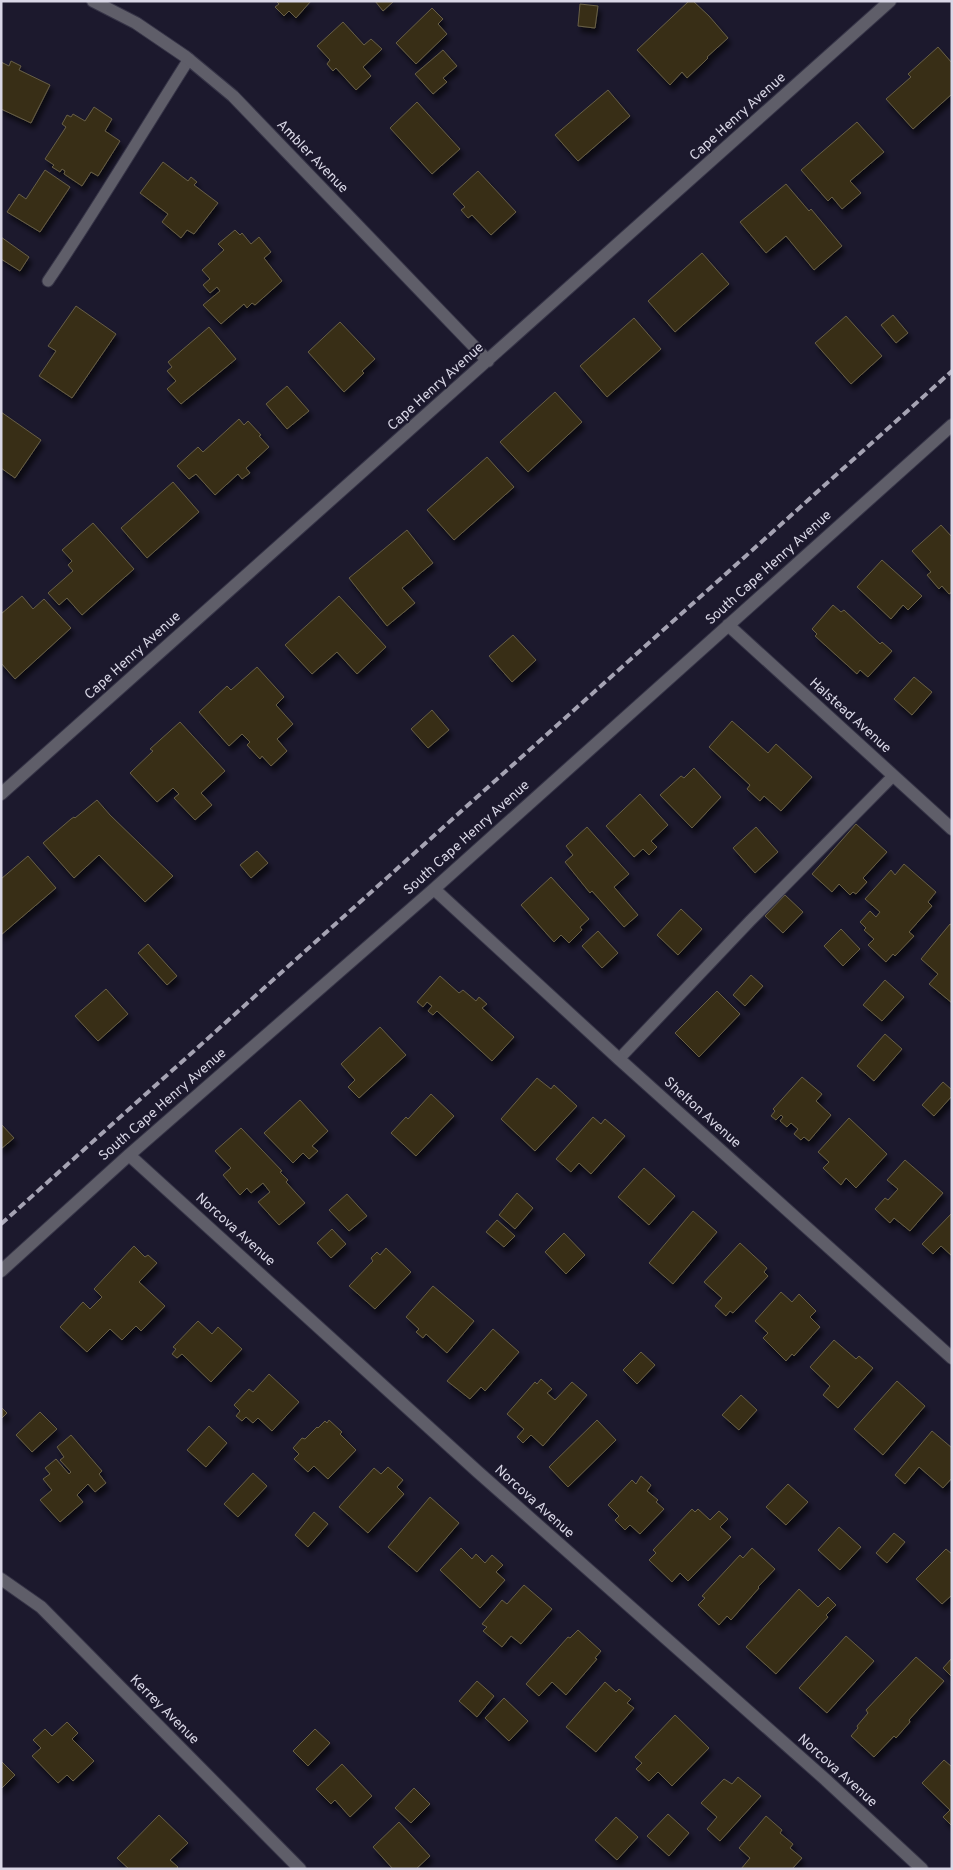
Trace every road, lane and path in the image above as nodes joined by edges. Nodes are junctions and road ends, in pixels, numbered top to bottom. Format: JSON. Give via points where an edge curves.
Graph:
{"nodes":[{"id":1,"x":93,"y":1,"type":"edge"},
{"id":2,"x":890,"y":1,"type":"edge"},
{"id":3,"x":189,"y":59,"type":"junction"},
{"id":4,"x":48,"y":281,"type":"dead end"},
{"id":5,"x":488,"y":361,"type":"junction"},
{"id":6,"x":952,"y":425,"type":"edge"},
{"id":7,"x":728,"y":625,"type":"junction"},
{"id":8,"x":893,"y":776,"type":"junction"},
{"id":9,"x":1,"y":794,"type":"edge"},
{"id":10,"x":952,"y":829,"type":"edge"},
{"id":11,"x":434,"y":888,"type":"junction"},
{"id":12,"x":619,"y":1059,"type":"junction"},
{"id":13,"x":129,"y":1155,"type":"junction"},
{"id":14,"x":1,"y":1271,"type":"edge"},
{"id":15,"x":952,"y":1358,"type":"edge"},
{"id":16,"x":1,"y":1579,"type":"edge"},
{"id":17,"x":300,"y":1869,"type":"edge"},
{"id":18,"x":922,"y":1869,"type":"edge"}],
"edges":[{"from":1,"to":3,"type":"street","name":"Ambler Avenue","via":[[136,23]]},
{"from":2,"to":5,"type":"street","name":"Cape Henry Avenue"},
{"from":3,"to":4,"type":"lane","via":[[90,220]]},
{"from":3,"to":5,"type":"street","name":"Ambler Avenue","via":[[233,96]]},
{"from":5,"to":9,"type":"street","name":"Cape Henry Avenue"},
{"from":6,"to":7,"type":"street","name":"South Cape Henry Avenue"},
{"from":7,"to":8,"type":"street","name":"Halstead Avenue"},
{"from":7,"to":11,"type":"street","name":"South Cape Henry Avenue"},
{"from":8,"to":10,"type":"street","name":"Halstead Avenue"},
{"from":8,"to":12,"type":"lane"},
{"from":11,"to":12,"type":"street","name":"Shelton Avenue"},
{"from":11,"to":13,"type":"street","name":"South Cape Henry Avenue"},
{"from":12,"to":15,"type":"street","name":"Shelton Avenue"},
{"from":13,"to":14,"type":"street","name":"South Cape Henry Avenue"},
{"from":13,"to":18,"type":"street","name":"Norcova Avenue"},
{"from":16,"to":17,"type":"street","name":"Kerrey Avenue","via":[[41,1607]]}]}
